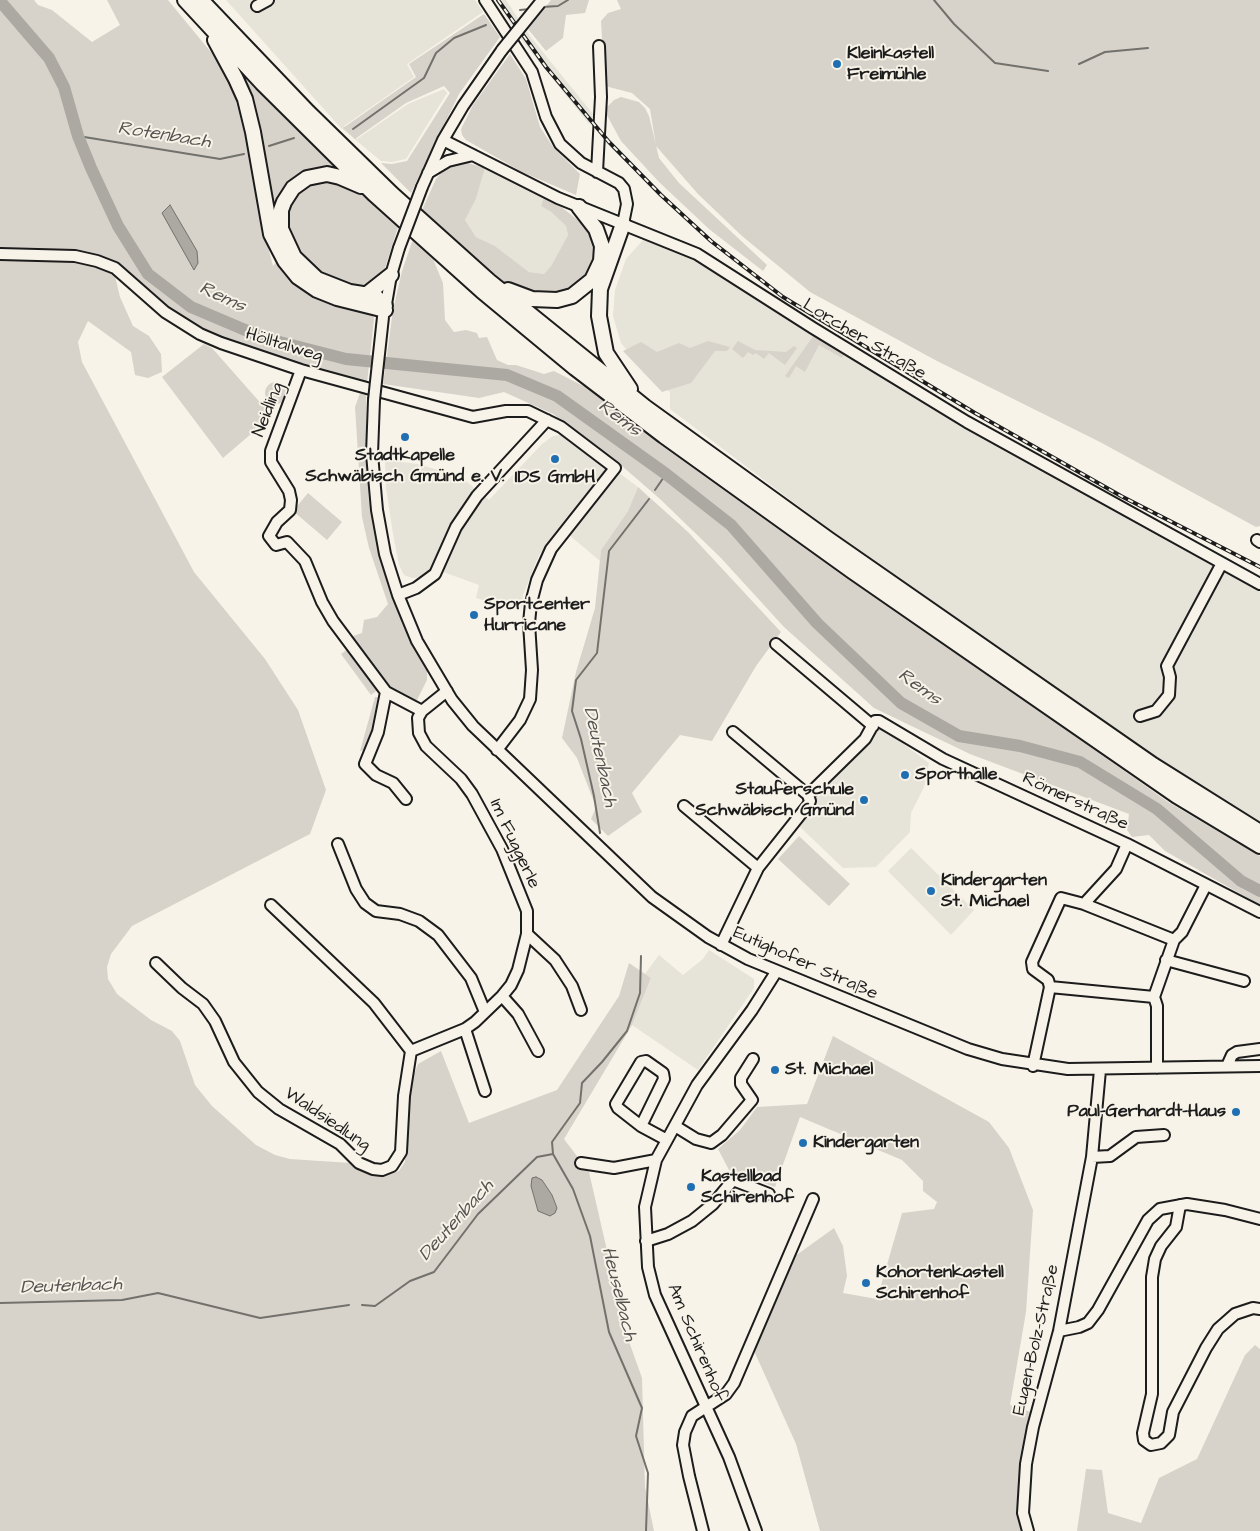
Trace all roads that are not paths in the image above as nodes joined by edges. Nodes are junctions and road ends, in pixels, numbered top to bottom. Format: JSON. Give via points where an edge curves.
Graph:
{"nodes":[{"id":1,"x":185,"y":0,"type":"edge"},
{"id":2,"x":201,"y":0,"type":"edge"},
{"id":3,"x":268,"y":0,"type":"edge"},
{"id":4,"x":485,"y":0,"type":"edge"},
{"id":5,"x":542,"y":1,"type":"edge"},
{"id":6,"x":257,"y":6,"type":"dead end"},
{"id":7,"x":203,"y":20,"type":"junction"},
{"id":8,"x":599,"y":46,"type":"dead end"},
{"id":9,"x":443,"y":140,"type":"junction"},
{"id":10,"x":473,"y":155,"type":"junction"},
{"id":11,"x":597,"y":172,"type":"junction"},
{"id":12,"x":428,"y":174,"type":"junction"},
{"id":13,"x":374,"y":194,"type":"junction"},
{"id":14,"x":579,"y":207,"type":"junction"},
{"id":15,"x":622,"y":224,"type":"junction"},
{"id":16,"x":0,"y":254,"type":"edge"},
{"id":17,"x":602,"y":254,"type":"junction"},
{"id":18,"x":391,"y":275,"type":"junction"},
{"id":19,"x":489,"y":281,"type":"junction"},
{"id":20,"x":368,"y":294,"type":"junction"},
{"id":21,"x":384,"y":311,"type":"junction"},
{"id":22,"x":301,"y":370,"type":"junction"},
{"id":23,"x":645,"y":407,"type":"junction"},
{"id":24,"x":547,"y":420,"type":"junction"},
{"id":25,"x":1222,"y":564,"type":"junction"},
{"id":26,"x":1260,"y":584,"type":"edge"},
{"id":27,"x":398,"y":595,"type":"junction"},
{"id":28,"x":776,"y":644,"type":"dead end"},
{"id":29,"x":447,"y":691,"type":"junction"},
{"id":30,"x":386,"y":692,"type":"junction"},
{"id":31,"x":422,"y":711,"type":"junction"},
{"id":32,"x":1140,"y":716,"type":"dead end"},
{"id":33,"x":875,"y":723,"type":"junction"},
{"id":34,"x":733,"y":732,"type":"dead end"},
{"id":35,"x":497,"y":750,"type":"junction"},
{"id":36,"x":808,"y":795,"type":"junction"},
{"id":37,"x":406,"y":799,"type":"dead end"},
{"id":38,"x":684,"y":806,"type":"dead end"},
{"id":39,"x":1260,"y":832,"type":"edge"},
{"id":40,"x":338,"y":844,"type":"dead end"},
{"id":41,"x":1127,"y":844,"type":"junction"},
{"id":42,"x":1260,"y":846,"type":"edge"},
{"id":43,"x":758,"y":868,"type":"junction"},
{"id":44,"x":1206,"y":885,"type":"junction"},
{"id":45,"x":1084,"y":904,"type":"junction"},
{"id":46,"x":271,"y":905,"type":"dead end"},
{"id":47,"x":1260,"y":912,"type":"edge"},
{"id":48,"x":527,"y":934,"type":"junction"},
{"id":49,"x":1174,"y":940,"type":"junction"},
{"id":50,"x":721,"y":944,"type":"junction"},
{"id":51,"x":1166,"y":960,"type":"junction"},
{"id":52,"x":156,"y":964,"type":"dead end"},
{"id":53,"x":776,"y":972,"type":"junction"},
{"id":54,"x":1244,"y":982,"type":"dead end"},
{"id":55,"x":1050,"y":987,"type":"junction"},
{"id":56,"x":502,"y":996,"type":"junction"},
{"id":57,"x":1154,"y":997,"type":"junction"},
{"id":58,"x":581,"y":1010,"type":"dead end"},
{"id":59,"x":485,"y":1012,"type":"junction"},
{"id":60,"x":464,"y":1029,"type":"junction"},
{"id":61,"x":1260,"y":1049,"type":"edge"},
{"id":62,"x":411,"y":1051,"type":"junction"},
{"id":63,"x":538,"y":1051,"type":"dead end"},
{"id":64,"x":753,"y":1059,"type":"dead end"},
{"id":65,"x":1033,"y":1066,"type":"junction"},
{"id":66,"x":1227,"y":1066,"type":"junction"},
{"id":67,"x":1260,"y":1066,"type":"edge"},
{"id":68,"x":1157,"y":1068,"type":"junction"},
{"id":69,"x":1100,"y":1070,"type":"junction"},
{"id":70,"x":485,"y":1091,"type":"dead end"},
{"id":71,"x":641,"y":1126,"type":"junction"},
{"id":72,"x":674,"y":1126,"type":"junction"},
{"id":73,"x":1164,"y":1135,"type":"dead end"},
{"id":74,"x":667,"y":1140,"type":"junction"},
{"id":75,"x":1092,"y":1157,"type":"junction"},
{"id":76,"x":656,"y":1160,"type":"junction"},
{"id":77,"x":581,"y":1163,"type":"dead end"},
{"id":78,"x":769,"y":1194,"type":"dead end"},
{"id":79,"x":813,"y":1199,"type":"dead end"},
{"id":80,"x":1180,"y":1205,"type":"junction"},
{"id":81,"x":1260,"y":1219,"type":"edge"},
{"id":82,"x":646,"y":1241,"type":"junction"},
{"id":83,"x":1260,"y":1309,"type":"edge"},
{"id":84,"x":1059,"y":1330,"type":"junction"},
{"id":85,"x":706,"y":1406,"type":"junction"},
{"id":86,"x":703,"y":1531,"type":"edge"},
{"id":87,"x":756,"y":1531,"type":"edge"},
{"id":88,"x":1028,"y":1531,"type":"edge"}],
"edges":[{"from":1,"to":7,"type":"highway"},
{"from":2,"to":19,"type":"highway","via":[[343,148]]},
{"from":3,"to":6,"type":"street"},
{"from":4,"to":11,"type":"street","via":[[532,72],[556,138],[569,154]]},
{"from":5,"to":9,"type":"street","name":"Eutighofer Straße","bridge":true,"via":[[480,80]]},
{"from":7,"to":13,"type":"highway"},
{"from":7,"to":21,"type":"highway","via":[[245,99],[271,234],[282,256],[298,277],[317,290]]},
{"from":8,"to":11,"type":"street","via":[[602,98]]},
{"from":9,"to":10,"type":"street","name":"Lorcher Straße"},
{"from":9,"to":12,"type":"street","name":"Eutighofer Straße"},
{"from":10,"to":12,"type":"street","via":[[448,161]]},
{"from":10,"to":14,"type":"street","name":"Lorcher Straße"},
{"from":11,"to":15,"type":"street","via":[[624,189],[627,204]]},
{"from":12,"to":18,"type":"street","name":"Eutighofer Straße","bridge":true},
{"from":13,"to":20,"type":"highway","via":[[340,177],[313,176],[300,182],[289,194],[281,210],[280,221],[288,248],[307,271],[336,288]]},
{"from":13,"to":42,"type":"highway","via":[[540,340],[664,436],[1145,775]]},
{"from":14,"to":15,"type":"street","name":"Lorcher Straße"},
{"from":14,"to":17,"type":"highway","via":[[596,229]]},
{"from":15,"to":17,"type":"highway","via":[[613,230]]},
{"from":15,"to":23,"type":"highway","via":[[600,289],[599,325],[611,363]]},
{"from":15,"to":25,"type":"street","name":"Lorcher Straße","via":[[697,254],[967,422]]},
{"from":16,"to":22,"type":"street","name":"Hölltalweg","via":[[75,256],[115,268],[165,312],[200,334]]},
{"from":17,"to":19,"type":"highway","via":[[592,280],[581,291],[564,299],[532,299]]},
{"from":18,"to":20,"type":"highway"},
{"from":18,"to":21,"type":"street","name":"Eutighofer Straße"},
{"from":19,"to":23,"type":"highway"},
{"from":20,"to":21,"type":"highway","via":[[379,298]]},
{"from":21,"to":27,"type":"street","name":"Eutighofer Straße","bridge":true,"via":[[374,400],[372,454],[385,554]]},
{"from":22,"to":24,"type":"street","name":"Hölltalweg","via":[[473,417],[516,410],[528,411]]},
{"from":22,"to":30,"type":"street","name":"Neidling","via":[[274,440],[271,462],[289,491],[290,510],[277,522],[269,536],[276,545],[287,542],[305,561],[333,621]]},
{"from":23,"to":39,"type":"highway","via":[[1145,760]]},
{"from":24,"to":27,"type":"street","via":[[477,496],[456,527],[435,574],[416,588]]},
{"from":24,"to":35,"type":"street","name":"Hölltalweg","via":[[577,438],[615,468],[551,549],[537,580],[529,623],[530,699],[520,720]]},
{"from":25,"to":26,"type":"street","name":"Lorcher Straße"},
{"from":25,"to":32,"type":"street","via":[[1167,666],[1169,695],[1156,711]]},
{"from":27,"to":29,"type":"street","name":"Eutighofer Straße","via":[[417,641]]},
{"from":28,"to":33,"type":"street","name":"Römerstraße"},
{"from":29,"to":31,"type":"street"},
{"from":29,"to":35,"type":"street","name":"Eutighofer Straße","via":[[473,726]]},
{"from":30,"to":31,"type":"street"},
{"from":30,"to":37,"type":"street","via":[[378,732],[365,764],[376,775],[393,783]]},
{"from":31,"to":48,"type":"street","name":"Im Fuggerle","via":[[418,726],[422,740],[461,779],[502,849],[526,911]]},
{"from":33,"to":36,"type":"street","via":[[865,739]]},
{"from":33,"to":41,"type":"street","name":"Römerstraße","via":[[943,759]]},
{"from":34,"to":36,"type":"street"},
{"from":35,"to":50,"type":"street","name":"Eutighofer Straße","via":[[652,897]]},
{"from":36,"to":43,"type":"street","via":[[808,806]]},
{"from":38,"to":43,"type":"street"},
{"from":40,"to":59,"type":"street","via":[[365,903],[376,911],[400,914],[419,921],[438,935],[471,978]]},
{"from":41,"to":44,"type":"street","name":"Römerstraße"},
{"from":41,"to":45,"type":"street","via":[[1116,869]]},
{"from":43,"to":50,"type":"street"},
{"from":44,"to":47,"type":"street","name":"Römerstraße"},
{"from":44,"to":49,"type":"street","via":[[1182,932]]},
{"from":45,"to":49,"type":"street"},
{"from":45,"to":55,"type":"street","via":[[1061,898],[1032,962]]},
{"from":46,"to":62,"type":"street","via":[[374,1003]]},
{"from":48,"to":56,"type":"street","name":"Im Fuggerle","via":[[518,970]]},
{"from":48,"to":58,"type":"street","via":[[555,960],[572,986]]},
{"from":49,"to":51,"type":"street"},
{"from":50,"to":53,"type":"street","name":"Eutighofer Straße"},
{"from":51,"to":54,"type":"street"},
{"from":51,"to":57,"type":"street"},
{"from":52,"to":62,"type":"street","name":"Waldsiedlung","via":[[203,1004],[215,1021],[234,1062],[258,1092],[279,1109],[340,1144],[359,1163],[373,1169],[392,1166],[401,1152]]},
{"from":53,"to":65,"type":"street","name":"Eutighofer Straße","via":[[968,1049]]},
{"from":53,"to":72,"type":"street","name":"Am Schirenhof"},
{"from":55,"to":57,"type":"street"},
{"from":55,"to":65,"type":"street"},
{"from":56,"to":59,"type":"street","name":"Im Fuggerle"},
{"from":56,"to":63,"type":"street","via":[[518,1014]]},
{"from":57,"to":68,"type":"street","via":[[1157,1006]]},
{"from":59,"to":60,"type":"street","name":"Im Fuggerle"},
{"from":60,"to":62,"type":"street","name":"Im Fuggerle"},
{"from":60,"to":70,"type":"street"},
{"from":61,"to":66,"type":"street","via":[[1232,1055]]},
{"from":64,"to":72,"type":"street","via":[[740,1078],[752,1100],[722,1135],[711,1143],[696,1139]]},
{"from":65,"to":69,"type":"street","name":"Eutighofer Straße"},
{"from":66,"to":67,"type":"street","name":"Eutighofer Straße"},
{"from":66,"to":68,"type":"street","name":"Eutighofer Straße"},
{"from":68,"to":69,"type":"street","name":"Eutighofer Straße"},
{"from":69,"to":75,"type":"street","name":"Eugen-Bolz-Straße"},
{"from":71,"to":71,"type":"street","via":[[616,1104],[641,1062],[646,1061],[663,1073],[664,1079]]},
{"from":71,"to":74,"type":"street"},
{"from":72,"to":74,"type":"street","name":"Am Schirenhof"},
{"from":73,"to":75,"type":"street","via":[[1136,1137],[1110,1156]]},
{"from":74,"to":76,"type":"street","name":"Am Schirenhof"},
{"from":75,"to":84,"type":"street","name":"Eugen-Bolz-Straße"},
{"from":76,"to":77,"type":"street","via":[[614,1168]]},
{"from":76,"to":82,"type":"street","name":"Am Schirenhof","via":[[645,1207]]},
{"from":78,"to":82,"type":"street","via":[[733,1180],[713,1204],[692,1221]]},
{"from":79,"to":85,"type":"street","via":[[734,1383],[726,1394]]},
{"from":80,"to":81,"type":"street","via":[[1225,1210]]},
{"from":80,"to":83,"type":"street","via":[[1176,1227],[1161,1246],[1152,1278],[1152,1394],[1144,1440],[1151,1444],[1161,1443],[1169,1436],[1173,1412],[1218,1329],[1235,1314]]},
{"from":80,"to":84,"type":"street","via":[[1160,1209],[1148,1220],[1088,1323],[1079,1328]]},
{"from":82,"to":85,"type":"street","name":"Am Schirenhof","via":[[655,1295]]},
{"from":84,"to":88,"type":"street","name":"Eugen-Bolz-Straße","via":[[1032,1427],[1026,1464],[1023,1513]]},
{"from":85,"to":86,"type":"street","via":[[692,1416],[684,1445],[688,1476]]},
{"from":85,"to":87,"type":"street","name":"Am Schirenhof"}]}
